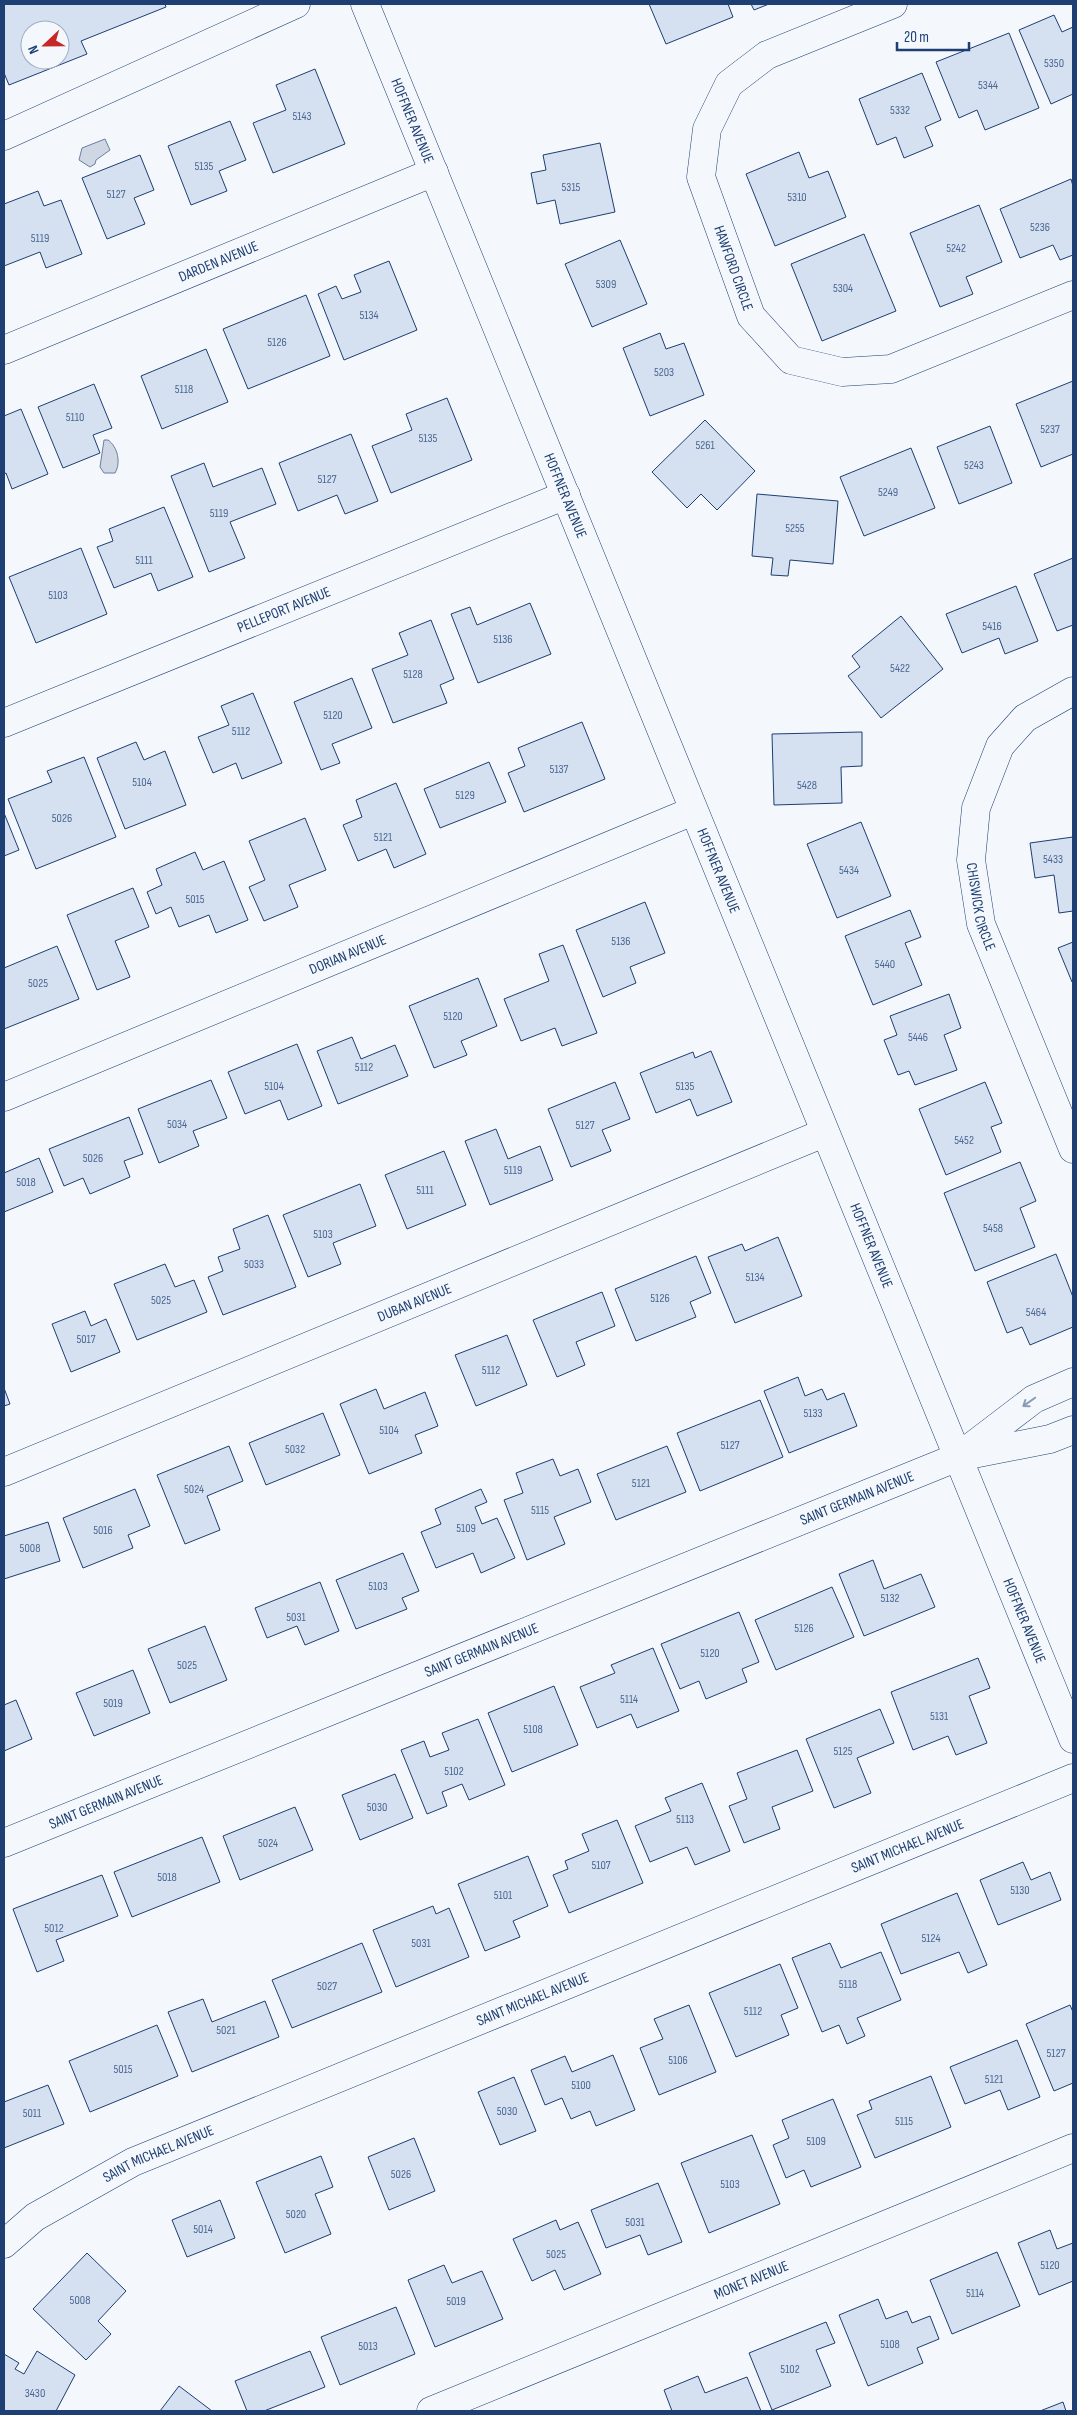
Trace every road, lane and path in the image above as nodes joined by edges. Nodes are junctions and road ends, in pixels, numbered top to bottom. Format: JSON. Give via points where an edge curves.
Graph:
{"nodes":[{"id":1,"x":296,"y":4,"type":"edge"},
{"id":2,"x":365,"y":4,"type":"edge"},
{"id":3,"x":893,"y":4,"type":"edge"},
{"id":4,"x":4,"y":136,"type":"edge"},
{"id":5,"x":434,"y":172,"type":"junction"},
{"id":6,"x":1073,"y":295,"type":"edge"},
{"id":7,"x":4,"y":350,"type":"edge"},
{"id":8,"x":566,"y":495,"type":"junction"},
{"id":9,"x":1073,"y":691,"type":"edge"},
{"id":10,"x":4,"y":722,"type":"edge"},
{"id":11,"x":693,"y":811,"type":"junction"},
{"id":12,"x":4,"y":1097,"type":"edge"},
{"id":13,"x":824,"y":1133,"type":"junction"},
{"id":14,"x":1073,"y":1149,"type":"edge"},
{"id":15,"x":1073,"y":1382,"type":"edge"},
{"id":16,"x":1073,"y":1430,"type":"edge"},
{"id":17,"x":958,"y":1457,"type":"junction"},
{"id":18,"x":4,"y":1472,"type":"edge"},
{"id":19,"x":1073,"y":1739,"type":"edge"},
{"id":20,"x":1073,"y":1778,"type":"edge"},
{"id":21,"x":4,"y":1843,"type":"edge"},
{"id":22,"x":1073,"y":2148,"type":"edge"},
{"id":23,"x":4,"y":2244,"type":"edge"},
{"id":24,"x":431,"y":2411,"type":"edge"}],
"edges":[{"from":1,"to":4,"type":"street"},
{"from":2,"to":5,"type":"street","name":"HOFFNER AVENUE"},
{"from":3,"to":6,"type":"street","name":"HAWFORD CIRCLE","via":[[767,55],[729,84],[708,128],[701,177],[751,316],[791,360],[842,372],[890,369]]},
{"from":5,"to":7,"type":"street","name":"DARDEN AVENUE"},
{"from":5,"to":8,"type":"street","name":"HOFFNER AVENUE"},
{"from":8,"to":10,"type":"street","name":"PELLEPORT AVENUE"},
{"from":8,"to":11,"type":"street","name":"HOFFNER AVENUE"},
{"from":9,"to":14,"type":"street","name":"CHISWICK CIRCLE","via":[[1025,718],[1000,746],[976,808],[971,860],[981,924]]},
{"from":11,"to":12,"type":"street","name":"DORIAN AVENUE"},
{"from":11,"to":13,"type":"street","name":"HOFFNER AVENUE"},
{"from":13,"to":17,"type":"street","name":"HOFFNER AVENUE"},
{"from":13,"to":18,"type":"street","name":"DUBAN AVENUE"},
{"from":15,"to":17,"type":"street","one_way":true,"via":[[1034,1399]]},
{"from":16,"to":17,"type":"street","via":[[1050,1439]]},
{"from":17,"to":19,"type":"street","name":"HOFFNER AVENUE"},
{"from":17,"to":21,"type":"street","name":"SAINT GERMAIN AVENUE"},
{"from":20,"to":23,"type":"street","name":"SAINT MICHAEL AVENUE","via":[[133,2162],[34,2217]]},
{"from":22,"to":24,"type":"street","name":"MONET AVENUE"}]}
